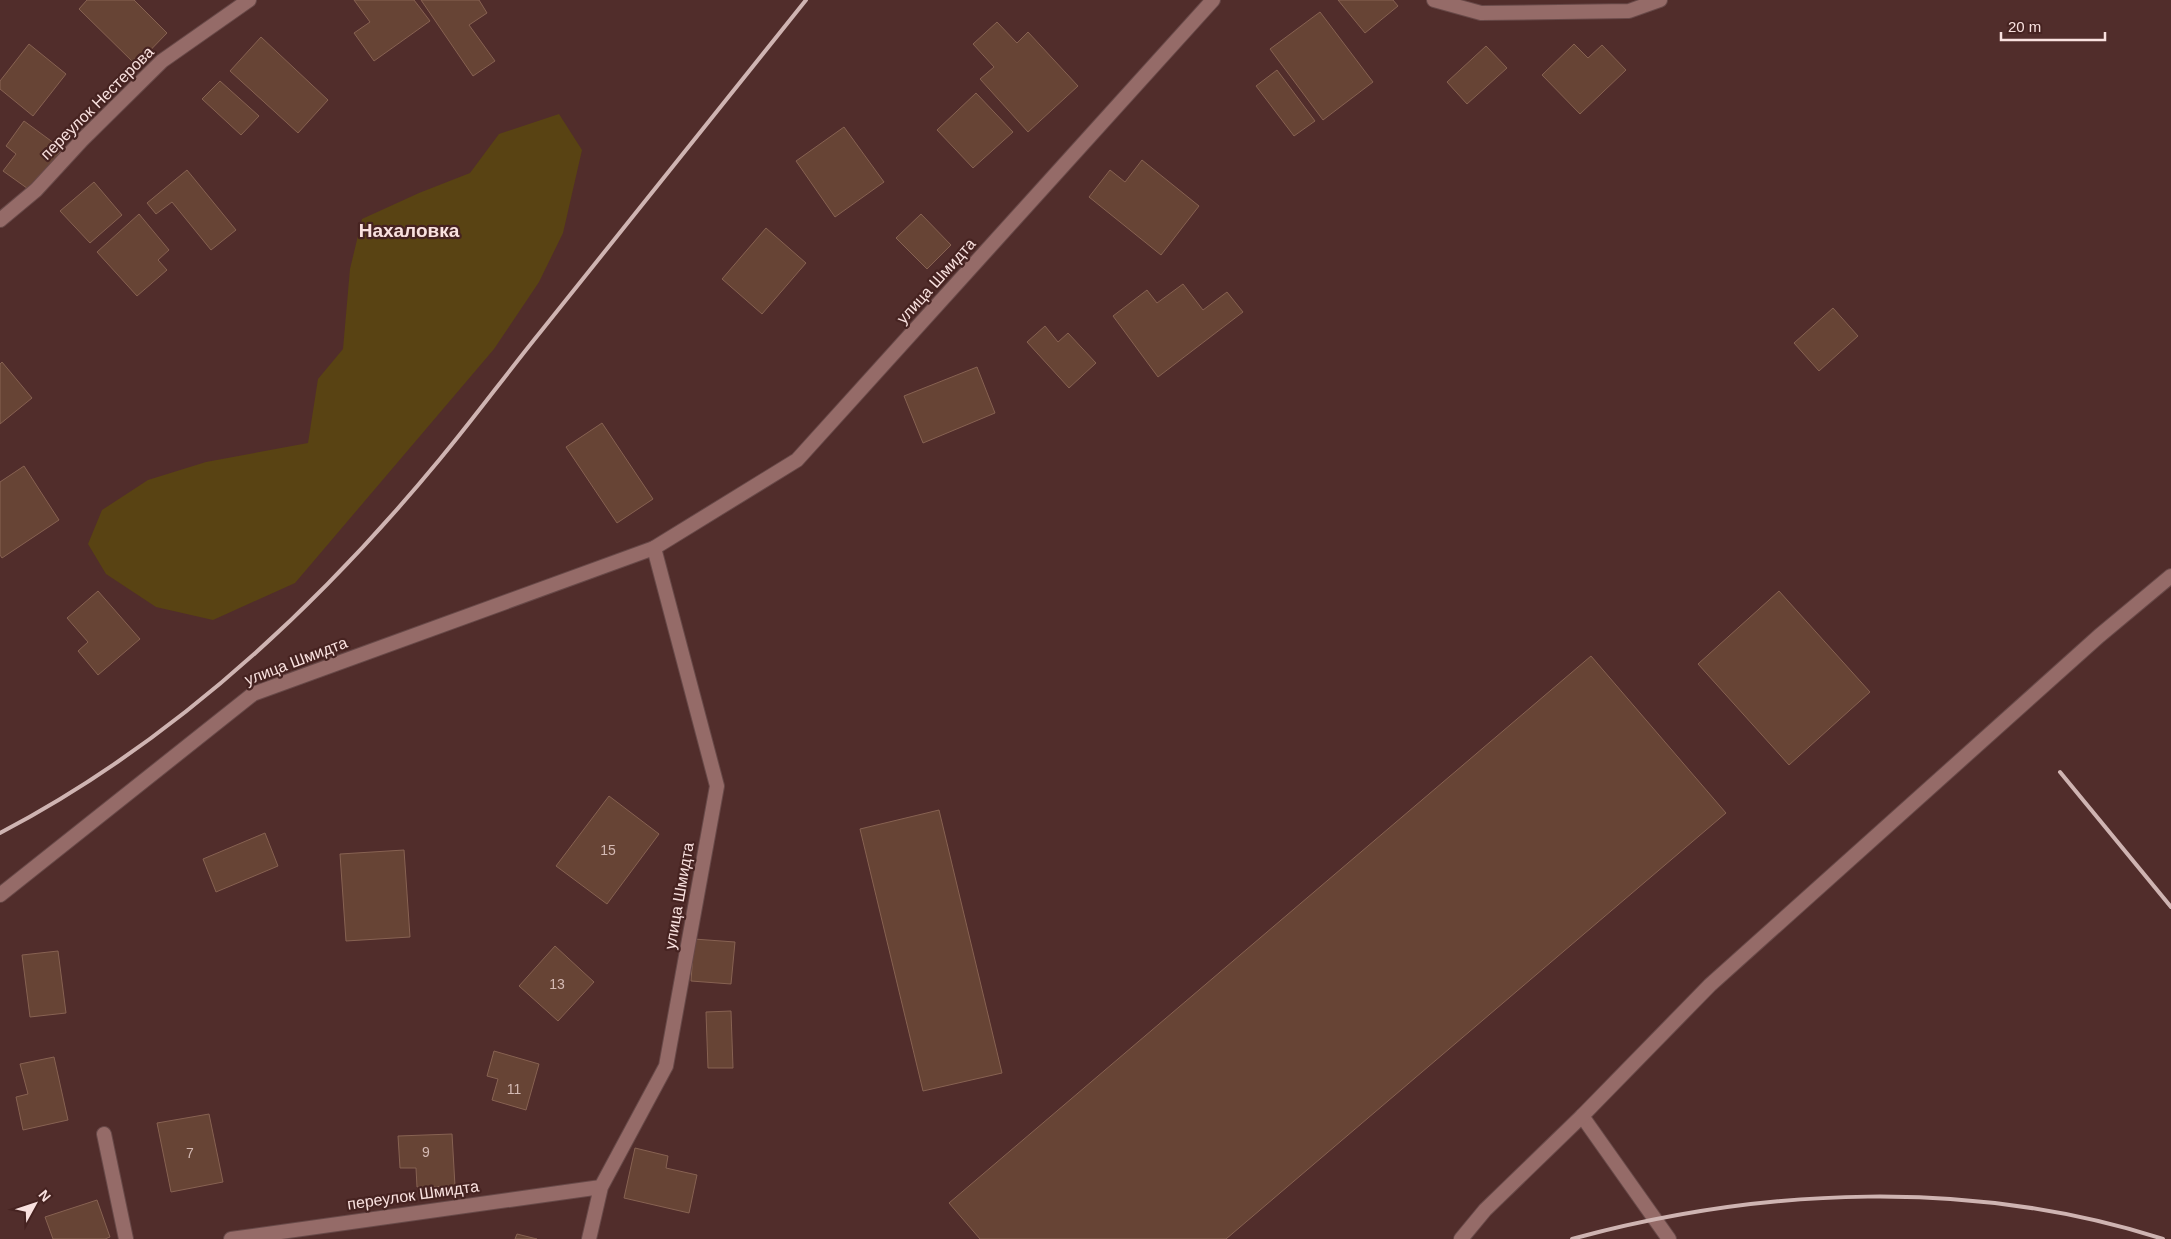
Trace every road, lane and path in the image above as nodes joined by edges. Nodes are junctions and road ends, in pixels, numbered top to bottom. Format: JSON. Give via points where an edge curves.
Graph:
{"nodes":[{"id":1,"x":249,"y":0,"type":"edge"},
{"id":2,"x":1213,"y":0,"type":"edge"},
{"id":3,"x":1434,"y":0,"type":"edge"},
{"id":4,"x":1660,"y":0,"type":"edge"},
{"id":5,"x":0,"y":220,"type":"edge"},
{"id":6,"x":654,"y":548,"type":"junction"},
{"id":7,"x":2171,"y":576,"type":"edge"},
{"id":8,"x":0,"y":895,"type":"edge"},
{"id":9,"x":1582,"y":1116,"type":"junction"},
{"id":10,"x":104,"y":1134,"type":"dead end"},
{"id":11,"x":601,"y":1187,"type":"junction"},
{"id":12,"x":126,"y":1239,"type":"edge"},
{"id":13,"x":230,"y":1239,"type":"edge"},
{"id":14,"x":589,"y":1239,"type":"edge"},
{"id":15,"x":1461,"y":1239,"type":"edge"},
{"id":16,"x":1669,"y":1239,"type":"edge"}],
"edges":[{"from":1,"to":5,"type":"street","name":"переулок Нестерова","via":[[162,62],[36,190]]},
{"from":2,"to":6,"type":"street","name":"улица Шмидта","via":[[797,460]]},
{"from":3,"to":4,"type":"street","via":[[1480,13],[1630,11]]},
{"from":6,"to":8,"type":"street","name":"улица Шмидта","via":[[253,694]]},
{"from":6,"to":11,"type":"street","name":"улица Шмидта","via":[[717,786],[666,1066]]},
{"from":7,"to":9,"type":"street","via":[[2099,636],[1710,986]]},
{"from":9,"to":15,"type":"street","via":[[1485,1210]]},
{"from":9,"to":16,"type":"street"},
{"from":10,"to":12,"type":"street"},
{"from":11,"to":13,"type":"street","name":"переулок Шмидта"},
{"from":11,"to":14,"type":"street","name":"улица Шмидта"}]}
